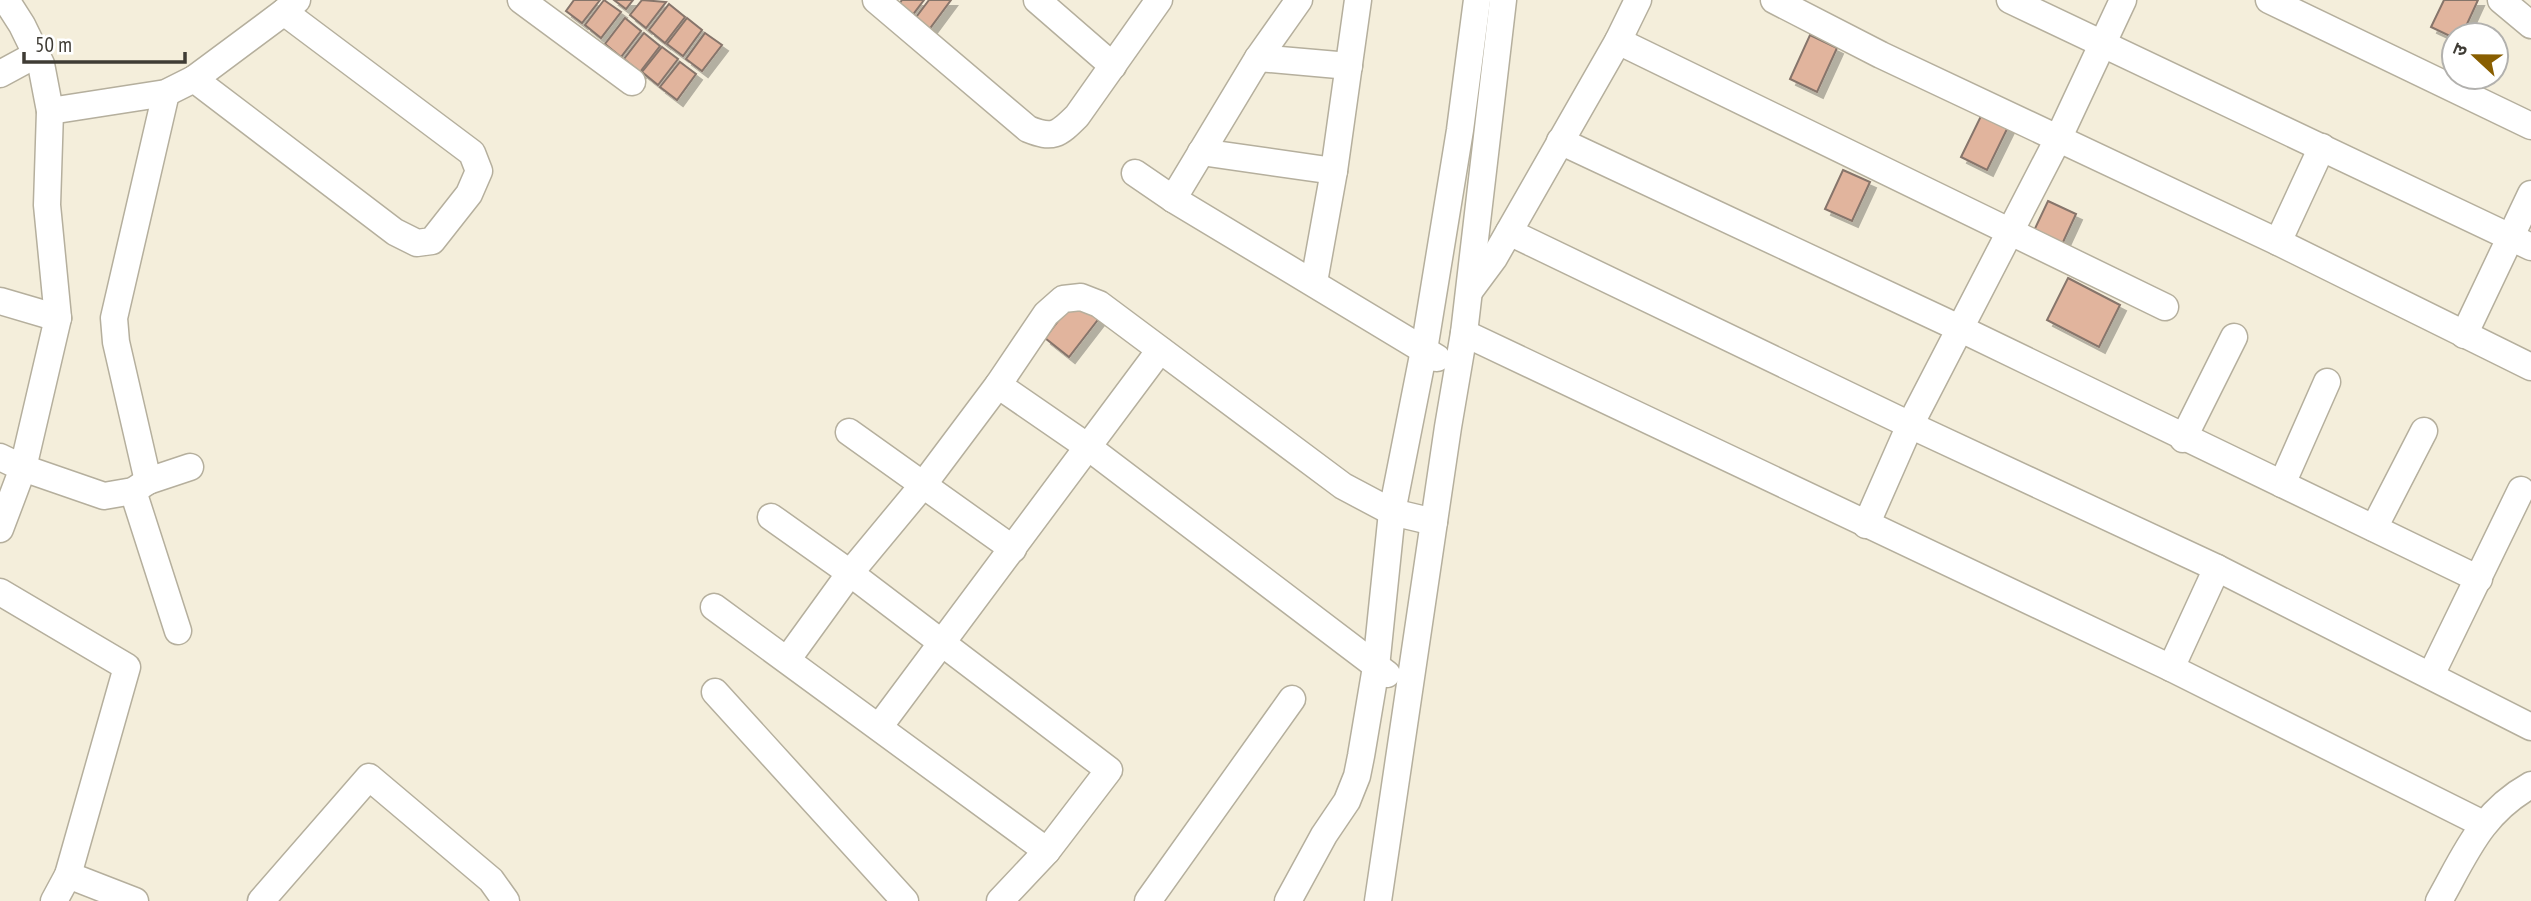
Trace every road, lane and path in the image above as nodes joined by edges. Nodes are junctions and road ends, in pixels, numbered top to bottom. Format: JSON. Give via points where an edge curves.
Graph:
{"nodes":[{"id":1,"x":6,"y":0,"type":"edge"},
{"id":2,"x":520,"y":0,"type":"edge"},
{"id":3,"x":876,"y":0,"type":"edge"},
{"id":4,"x":1037,"y":0,"type":"edge"},
{"id":5,"x":1159,"y":0,"type":"edge"},
{"id":6,"x":1299,"y":0,"type":"edge"},
{"id":7,"x":1358,"y":0,"type":"edge"},
{"id":8,"x":1477,"y":0,"type":"edge"},
{"id":9,"x":1503,"y":0,"type":"edge"},
{"id":10,"x":1638,"y":0,"type":"edge"},
{"id":11,"x":1774,"y":0,"type":"edge"},
{"id":12,"x":2010,"y":0,"type":"edge"},
{"id":13,"x":2123,"y":0,"type":"edge"},
{"id":14,"x":2269,"y":0,"type":"edge"},
{"id":15,"x":2501,"y":0,"type":"edge"},
{"id":16,"x":290,"y":6,"type":"edge"},
{"id":17,"x":2531,"y":25,"type":"edge"},
{"id":18,"x":1618,"y":41,"type":"junction"},
{"id":19,"x":2104,"y":43,"type":"junction"},
{"id":20,"x":37,"y":54,"type":"junction"},
{"id":21,"x":1258,"y":58,"type":"junction"},
{"id":22,"x":1112,"y":66,"type":"junction"},
{"id":23,"x":1349,"y":66,"type":"junction"},
{"id":24,"x":0,"y":74,"type":"edge"},
{"id":25,"x":194,"y":79,"type":"junction"},
{"id":26,"x":632,"y":82,"type":"dead end"},
{"id":27,"x":166,"y":93,"type":"junction"},
{"id":28,"x":56,"y":110,"type":"junction"},
{"id":29,"x":2531,"y":126,"type":"edge"},
{"id":30,"x":2058,"y":139,"type":"junction"},
{"id":31,"x":1560,"y":141,"type":"junction"},
{"id":32,"x":2322,"y":147,"type":"junction"},
{"id":33,"x":1201,"y":152,"type":"junction"},
{"id":34,"x":1334,"y":171,"type":"junction"},
{"id":35,"x":1135,"y":173,"type":"dead end"},
{"id":36,"x":2531,"y":194,"type":"edge"},
{"id":37,"x":1173,"y":199,"type":"junction"},
{"id":38,"x":1508,"y":232,"type":"junction"},
{"id":39,"x":2011,"y":233,"type":"junction"},
{"id":40,"x":2278,"y":242,"type":"junction"},
{"id":41,"x":2521,"y":242,"type":"edge"},
{"id":42,"x":1314,"y":282,"type":"junction"},
{"id":43,"x":1469,"y":291,"type":"junction"},
{"id":44,"x":0,"y":301,"type":"edge"},
{"id":45,"x":2165,"y":307,"type":"dead end"},
{"id":46,"x":58,"y":318,"type":"junction"},
{"id":47,"x":1959,"y":328,"type":"junction"},
{"id":48,"x":1464,"y":334,"type":"junction"},
{"id":49,"x":2464,"y":335,"type":"junction"},
{"id":50,"x":2234,"y":337,"type":"dead end"},
{"id":51,"x":1160,"y":350,"type":"junction"},
{"id":52,"x":1439,"y":359,"type":"junction"},
{"id":53,"x":2531,"y":367,"type":"edge"},
{"id":54,"x":2327,"y":382,"type":"dead end"},
{"id":55,"x":998,"y":385,"type":"junction"},
{"id":56,"x":1910,"y":425,"type":"junction"},
{"id":57,"x":2424,"y":431,"type":"dead end"},
{"id":58,"x":849,"y":432,"type":"dead end"},
{"id":59,"x":2183,"y":439,"type":"junction"},
{"id":60,"x":1088,"y":447,"type":"junction"},
{"id":61,"x":11,"y":463,"type":"edge"},
{"id":62,"x":190,"y":467,"type":"dead end"},
{"id":63,"x":2283,"y":484,"type":"junction"},
{"id":64,"x":923,"y":485,"type":"junction"},
{"id":65,"x":127,"y":490,"type":"junction"},
{"id":66,"x":2521,"y":490,"type":"dead end"},
{"id":67,"x":771,"y":517,"type":"dead end"},
{"id":68,"x":1413,"y":517,"type":"junction"},
{"id":69,"x":1866,"y":526,"type":"junction"},
{"id":70,"x":2374,"y":528,"type":"junction"},
{"id":71,"x":0,"y":529,"type":"edge"},
{"id":72,"x":1013,"y":549,"type":"junction"},
{"id":73,"x":2217,"y":568,"type":"junction"},
{"id":74,"x":850,"y":573,"type":"junction"},
{"id":75,"x":2479,"y":579,"type":"junction"},
{"id":76,"x":1,"y":594,"type":"edge"},
{"id":77,"x":714,"y":607,"type":"dead end"},
{"id":78,"x":178,"y":631,"type":"dead end"},
{"id":79,"x":942,"y":642,"type":"junction"},
{"id":80,"x":787,"y":660,"type":"junction"},
{"id":81,"x":2171,"y":668,"type":"junction"},
{"id":82,"x":2431,"y":676,"type":"junction"},
{"id":83,"x":1393,"y":679,"type":"junction"},
{"id":84,"x":715,"y":692,"type":"dead end"},
{"id":85,"x":1292,"y":699,"type":"dead end"},
{"id":86,"x":2531,"y":726,"type":"edge"},
{"id":87,"x":879,"y":727,"type":"junction"},
{"id":88,"x":2525,"y":793,"type":"edge"},
{"id":89,"x":2483,"y":824,"type":"junction"},
{"id":90,"x":1047,"y":851,"type":"junction"},
{"id":91,"x":68,"y":875,"type":"junction"},
{"id":92,"x":126,"y":898,"type":"edge"},
{"id":93,"x":54,"y":901,"type":"edge"},
{"id":94,"x":261,"y":901,"type":"edge"},
{"id":95,"x":506,"y":901,"type":"edge"},
{"id":96,"x":905,"y":901,"type":"edge"},
{"id":97,"x":1000,"y":901,"type":"edge"},
{"id":98,"x":1148,"y":901,"type":"edge"},
{"id":99,"x":1288,"y":901,"type":"edge"},
{"id":100,"x":1378,"y":901,"type":"edge"},
{"id":101,"x":2439,"y":901,"type":"edge"}],
"edges":[{"from":1,"to":20,"type":"street"},
{"from":2,"to":26,"type":"street"},
{"from":3,"to":22,"type":"street","via":[[1028,129],[1045,136],[1061,132],[1077,116]]},
{"from":4,"to":22,"type":"street"},
{"from":5,"to":22,"type":"street"},
{"from":6,"to":21,"type":"street"},
{"from":7,"to":23,"type":"street"},
{"from":8,"to":52,"type":"street"},
{"from":9,"to":43,"type":"street"},
{"from":10,"to":18,"type":"street"},
{"from":11,"to":30,"type":"street"},
{"from":12,"to":19,"type":"street"},
{"from":13,"to":19,"type":"street"},
{"from":14,"to":29,"type":"street"},
{"from":15,"to":17,"type":"street"},
{"from":16,"to":25,"type":"street"},
{"from":16,"to":25,"type":"street","via":[[472,152],[479,171],[469,194],[432,241],[417,243],[395,232]]},
{"from":18,"to":31,"type":"street"},
{"from":18,"to":39,"type":"street"},
{"from":19,"to":30,"type":"street"},
{"from":19,"to":32,"type":"street"},
{"from":20,"to":24,"type":"street"},
{"from":20,"to":28,"type":"street"},
{"from":21,"to":23,"type":"street"},
{"from":21,"to":33,"type":"street"},
{"from":23,"to":34,"type":"street"},
{"from":25,"to":27,"type":"street"},
{"from":27,"to":28,"type":"street"},
{"from":27,"to":65,"type":"street","via":[[114,318]]},
{"from":28,"to":46,"type":"street","via":[[47,205]]},
{"from":30,"to":39,"type":"street"},
{"from":30,"to":40,"type":"street"},
{"from":31,"to":38,"type":"street"},
{"from":31,"to":47,"type":"street"},
{"from":32,"to":40,"type":"street"},
{"from":32,"to":41,"type":"street"},
{"from":33,"to":34,"type":"street"},
{"from":33,"to":37,"type":"street"},
{"from":34,"to":42,"type":"street"},
{"from":35,"to":37,"type":"street"},
{"from":36,"to":41,"type":"street"},
{"from":37,"to":42,"type":"street"},
{"from":38,"to":43,"type":"street"},
{"from":38,"to":56,"type":"street"},
{"from":39,"to":45,"type":"street"},
{"from":39,"to":47,"type":"street"},
{"from":40,"to":49,"type":"street"},
{"from":41,"to":49,"type":"street"},
{"from":42,"to":52,"type":"street"},
{"from":43,"to":48,"type":"street"},
{"from":44,"to":46,"type":"street"},
{"from":46,"to":61,"type":"street"},
{"from":47,"to":56,"type":"street"},
{"from":47,"to":59,"type":"street"},
{"from":48,"to":52,"type":"street"},
{"from":48,"to":69,"type":"street"},
{"from":49,"to":53,"type":"street"},
{"from":50,"to":59,"type":"street"},
{"from":51,"to":55,"type":"street","via":[[1099,304],[1081,297],[1063,299],[1046,314]]},
{"from":51,"to":60,"type":"street"},
{"from":51,"to":68,"type":"street","via":[[1343,486]]},
{"from":52,"to":68,"type":"street"},
{"from":52,"to":68,"type":"street"},
{"from":54,"to":63,"type":"street"},
{"from":55,"to":60,"type":"street"},
{"from":55,"to":64,"type":"street"},
{"from":56,"to":69,"type":"street"},
{"from":56,"to":73,"type":"street"},
{"from":57,"to":70,"type":"street"},
{"from":58,"to":64,"type":"street"},
{"from":59,"to":63,"type":"street"},
{"from":60,"to":72,"type":"street"},
{"from":60,"to":83,"type":"street"},
{"from":61,"to":65,"type":"street"},
{"from":61,"to":71,"type":"street"},
{"from":62,"to":65,"type":"street"},
{"from":63,"to":70,"type":"street"},
{"from":64,"to":72,"type":"street"},
{"from":64,"to":74,"type":"street"},
{"from":65,"to":78,"type":"street"},
{"from":66,"to":75,"type":"street"},
{"from":67,"to":74,"type":"street"},
{"from":68,"to":83,"type":"street"},
{"from":68,"to":83,"type":"street"},
{"from":69,"to":81,"type":"street"},
{"from":70,"to":75,"type":"street"},
{"from":72,"to":79,"type":"street"},
{"from":73,"to":81,"type":"street"},
{"from":73,"to":82,"type":"street"},
{"from":74,"to":79,"type":"street"},
{"from":74,"to":80,"type":"street"},
{"from":75,"to":82,"type":"street"},
{"from":76,"to":91,"type":"street","via":[[127,667]]},
{"from":77,"to":80,"type":"street"},
{"from":79,"to":87,"type":"street"},
{"from":79,"to":90,"type":"street","via":[[1110,770]]},
{"from":80,"to":87,"type":"street"},
{"from":81,"to":89,"type":"street"},
{"from":82,"to":86,"type":"street"},
{"from":83,"to":99,"type":"street","via":[[1347,801]]},
{"from":83,"to":100,"type":"street"},
{"from":84,"to":96,"type":"street"},
{"from":85,"to":98,"type":"street"},
{"from":87,"to":90,"type":"street"},
{"from":88,"to":89,"type":"street"},
{"from":89,"to":101,"type":"street"},
{"from":90,"to":97,"type":"street"},
{"from":91,"to":92,"type":"street"},
{"from":91,"to":93,"type":"street"},
{"from":94,"to":95,"type":"street","via":[[369,777],[491,880]]}]}
